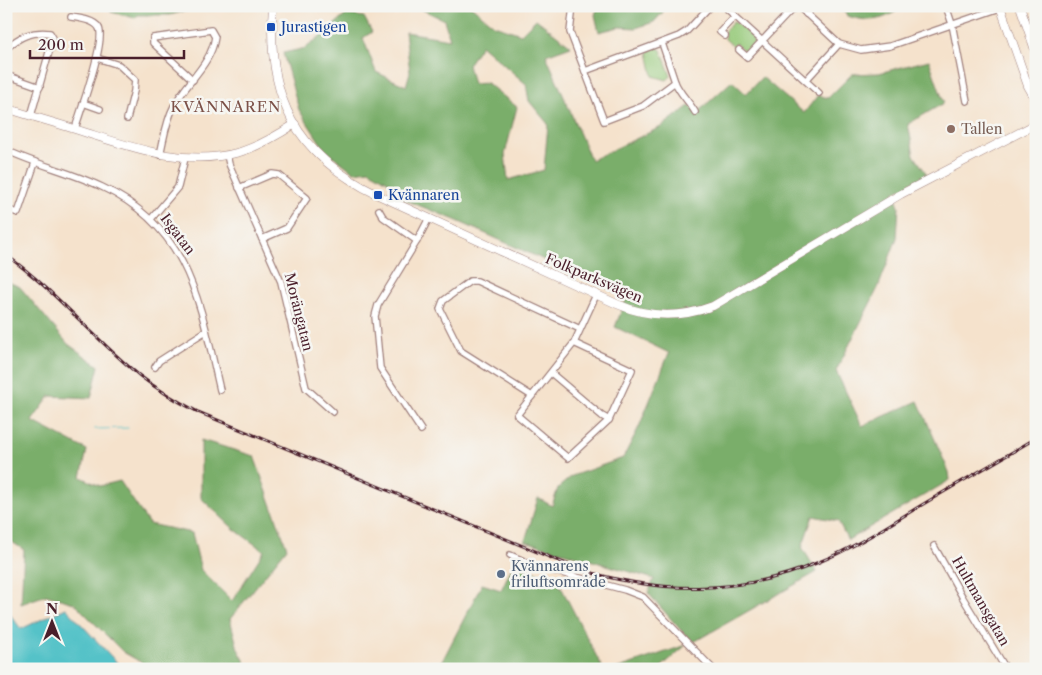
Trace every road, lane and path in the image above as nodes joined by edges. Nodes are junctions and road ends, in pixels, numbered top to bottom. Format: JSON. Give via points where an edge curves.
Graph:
{"nodes":[{"id":1,"x":273,"y":6,"type":"edge"},
{"id":2,"x":573,"y":6,"type":"edge"},
{"id":3,"x":710,"y":6,"type":"edge"},
{"id":4,"x":724,"y":6,"type":"edge"},
{"id":5,"x":796,"y":6,"type":"edge"},
{"id":6,"x":813,"y":6,"type":"edge"},
{"id":7,"x":946,"y":6,"type":"edge"},
{"id":8,"x":1020,"y":6,"type":"edge"},
{"id":9,"x":1000,"y":7,"type":"edge"},
{"id":10,"x":806,"y":14,"type":"junction"},
{"id":11,"x":735,"y":16,"type":"junction"},
{"id":12,"x":71,"y":17,"type":"dead end"},
{"id":13,"x":952,"y":24,"type":"junction"},
{"id":14,"x":725,"y":36,"type":"dead end"},
{"id":15,"x":762,"y":41,"type":"junction"},
{"id":16,"x":662,"y":43,"type":"junction"},
{"id":17,"x":839,"y":44,"type":"junction"},
{"id":18,"x":6,"y":49,"type":"edge"},
{"id":19,"x":739,"y":50,"type":"dead end"},
{"id":20,"x":1036,"y":53,"type":"edge"},
{"id":21,"x":97,"y":58,"type":"junction"},
{"id":22,"x":585,"y":71,"type":"junction"},
{"id":23,"x":6,"y":75,"type":"edge"},
{"id":24,"x":193,"y":80,"type":"junction"},
{"id":25,"x":806,"y":80,"type":"junction"},
{"id":26,"x":674,"y":82,"type":"junction"},
{"id":27,"x":40,"y":87,"type":"junction"},
{"id":28,"x":819,"y":94,"type":"dead end"},
{"id":29,"x":1036,"y":100,"type":"edge"},
{"id":30,"x":967,"y":101,"type":"dead end"},
{"id":31,"x":83,"y":103,"type":"junction"},
{"id":32,"x":6,"y":108,"type":"edge"},
{"id":33,"x":100,"y":109,"type":"dead end"},
{"id":34,"x":695,"y":112,"type":"dead end"},
{"id":35,"x":31,"y":116,"type":"junction"},
{"id":36,"x":127,"y":118,"type":"dead end"},
{"id":37,"x":1036,"y":119,"type":"edge"},
{"id":38,"x":295,"y":124,"type":"junction"},
{"id":39,"x":1033,"y":126,"type":"edge"},
{"id":40,"x":75,"y":129,"type":"junction"},
{"id":41,"x":6,"y":150,"type":"edge"},
{"id":42,"x":227,"y":154,"type":"junction"},
{"id":43,"x":160,"y":155,"type":"junction"},
{"id":44,"x":185,"y":158,"type":"junction"},
{"id":45,"x":35,"y":163,"type":"junction"},
{"id":46,"x":239,"y":188,"type":"junction"},
{"id":47,"x":6,"y":209,"type":"edge"},
{"id":48,"x":379,"y":210,"type":"dead end"},
{"id":49,"x":428,"y":218,"type":"junction"},
{"id":50,"x":150,"y":219,"type":"junction"},
{"id":51,"x":262,"y":239,"type":"junction"},
{"id":52,"x":417,"y":241,"type":"junction"},
{"id":53,"x":596,"y":295,"type":"junction"},
{"id":54,"x":580,"y":329,"type":"junction"},
{"id":55,"x":206,"y":331,"type":"junction"},
{"id":56,"x":574,"y":342,"type":"junction"},
{"id":57,"x":155,"y":367,"type":"dead end"},
{"id":58,"x":551,"y":373,"type":"junction"},
{"id":59,"x":220,"y":390,"type":"dead end"},
{"id":60,"x":532,"y":396,"type":"junction"},
{"id":61,"x":333,"y":412,"type":"dead end"},
{"id":62,"x":610,"y":420,"type":"junction"},
{"id":63,"x":421,"y":430,"type":"dead end"},
{"id":64,"x":934,"y":546,"type":"dead end"},
{"id":65,"x":510,"y":555,"type":"dead end"},
{"id":66,"x":714,"y":669,"type":"edge"},
{"id":67,"x":1006,"y":669,"type":"edge"}],
"edges":[{"from":1,"to":38,"type":"main road","name":"Folkparksvägen","via":[[273,63],[280,93]]},
{"from":2,"to":22,"type":"street","via":[[570,32]]},
{"from":3,"to":16,"type":"street","via":[[686,32]]},
{"from":4,"to":11,"type":"street"},
{"from":5,"to":10,"type":"street"},
{"from":5,"to":15,"type":"street"},
{"from":6,"to":10,"type":"street"},
{"from":7,"to":13,"type":"street"},
{"from":8,"to":20,"type":"main road"},
{"from":9,"to":13,"type":"street"},
{"from":9,"to":29,"type":"main road"},
{"from":10,"to":17,"type":"street"},
{"from":11,"to":14,"type":"street","via":[[720,32]]},
{"from":11,"to":15,"type":"street"},
{"from":12,"to":21,"type":"street","via":[[99,26]]},
{"from":13,"to":17,"type":"street","via":[[876,49],[862,50]]},
{"from":13,"to":30,"type":"street"},
{"from":15,"to":19,"type":"street","via":[[747,57]]},
{"from":15,"to":25,"type":"street"},
{"from":16,"to":22,"type":"street"},
{"from":16,"to":26,"type":"street"},
{"from":17,"to":25,"type":"street"},
{"from":18,"to":27,"type":"street","via":[[28,34],[41,32],[52,35],[54,41]]},
{"from":21,"to":31,"type":"street"},
{"from":21,"to":36,"type":"street","via":[[120,65],[134,80]]},
{"from":22,"to":26,"type":"street","via":[[604,121],[643,106]]},
{"from":23,"to":27,"type":"street"},
{"from":24,"to":24,"type":"street","via":[[210,52],[215,33],[206,31],[153,38],[153,43]]},
{"from":24,"to":43,"type":"street","via":[[170,114]]},
{"from":25,"to":28,"type":"street"},
{"from":26,"to":34,"type":"street"},
{"from":27,"to":35,"type":"street"},
{"from":31,"to":33,"type":"street"},
{"from":31,"to":40,"type":"street"},
{"from":32,"to":35,"type":"main road"},
{"from":35,"to":40,"type":"main road"},
{"from":37,"to":39,"type":"main road","name":"Folkparksvägen"},
{"from":38,"to":42,"type":"main road","via":[[250,148]]},
{"from":38,"to":49,"type":"main road","name":"Folkparksvägen","via":[[318,156],[341,175]]},
{"from":39,"to":53,"type":"main road","name":"Folkparksvägen","via":[[901,194],[706,308],[685,314],[658,315],[627,308]]},
{"from":40,"to":43,"type":"main road"},
{"from":41,"to":45,"type":"street","name":"Isgatan"},
{"from":42,"to":44,"type":"main road"},
{"from":42,"to":46,"type":"street","name":"Morängatan"},
{"from":43,"to":44,"type":"main road"},
{"from":44,"to":50,"type":"street","via":[[178,186]]},
{"from":45,"to":47,"type":"street","via":[[18,213]]},
{"from":45,"to":50,"type":"street","name":"Isgatan","via":[[107,189],[126,199]]},
{"from":46,"to":51,"type":"street","name":"Morängatan"},
{"from":46,"to":51,"type":"street","via":[[272,174],[279,175],[307,198],[287,228]]},
{"from":48,"to":52,"type":"street","via":[[383,218]]},
{"from":49,"to":52,"type":"street"},
{"from":49,"to":53,"type":"main road","name":"Folkparksvägen"},
{"from":50,"to":55,"type":"street","name":"Isgatan","via":[[168,237],[186,266],[196,289]]},
{"from":51,"to":61,"type":"street","name":"Morängatan","via":[[281,282],[306,388]]},
{"from":52,"to":63,"type":"street","via":[[378,305],[375,316],[380,368]]},
{"from":53,"to":54,"type":"street"},
{"from":54,"to":56,"type":"street"},
{"from":54,"to":60,"type":"street","via":[[477,282],[470,282],[443,300],[440,309],[461,351]]},
{"from":55,"to":57,"type":"street","via":[[159,361]]},
{"from":55,"to":59,"type":"street","name":"Isgatan"},
{"from":56,"to":58,"type":"street"},
{"from":56,"to":62,"type":"street","via":[[632,370]]},
{"from":58,"to":60,"type":"street"},
{"from":58,"to":62,"type":"street"},
{"from":60,"to":62,"type":"street","via":[[517,415],[568,458]]},
{"from":64,"to":67,"type":"street","name":"Hultmansgatan"},
{"from":65,"to":66,"type":"street","via":[[535,566],[639,595]]}]}
